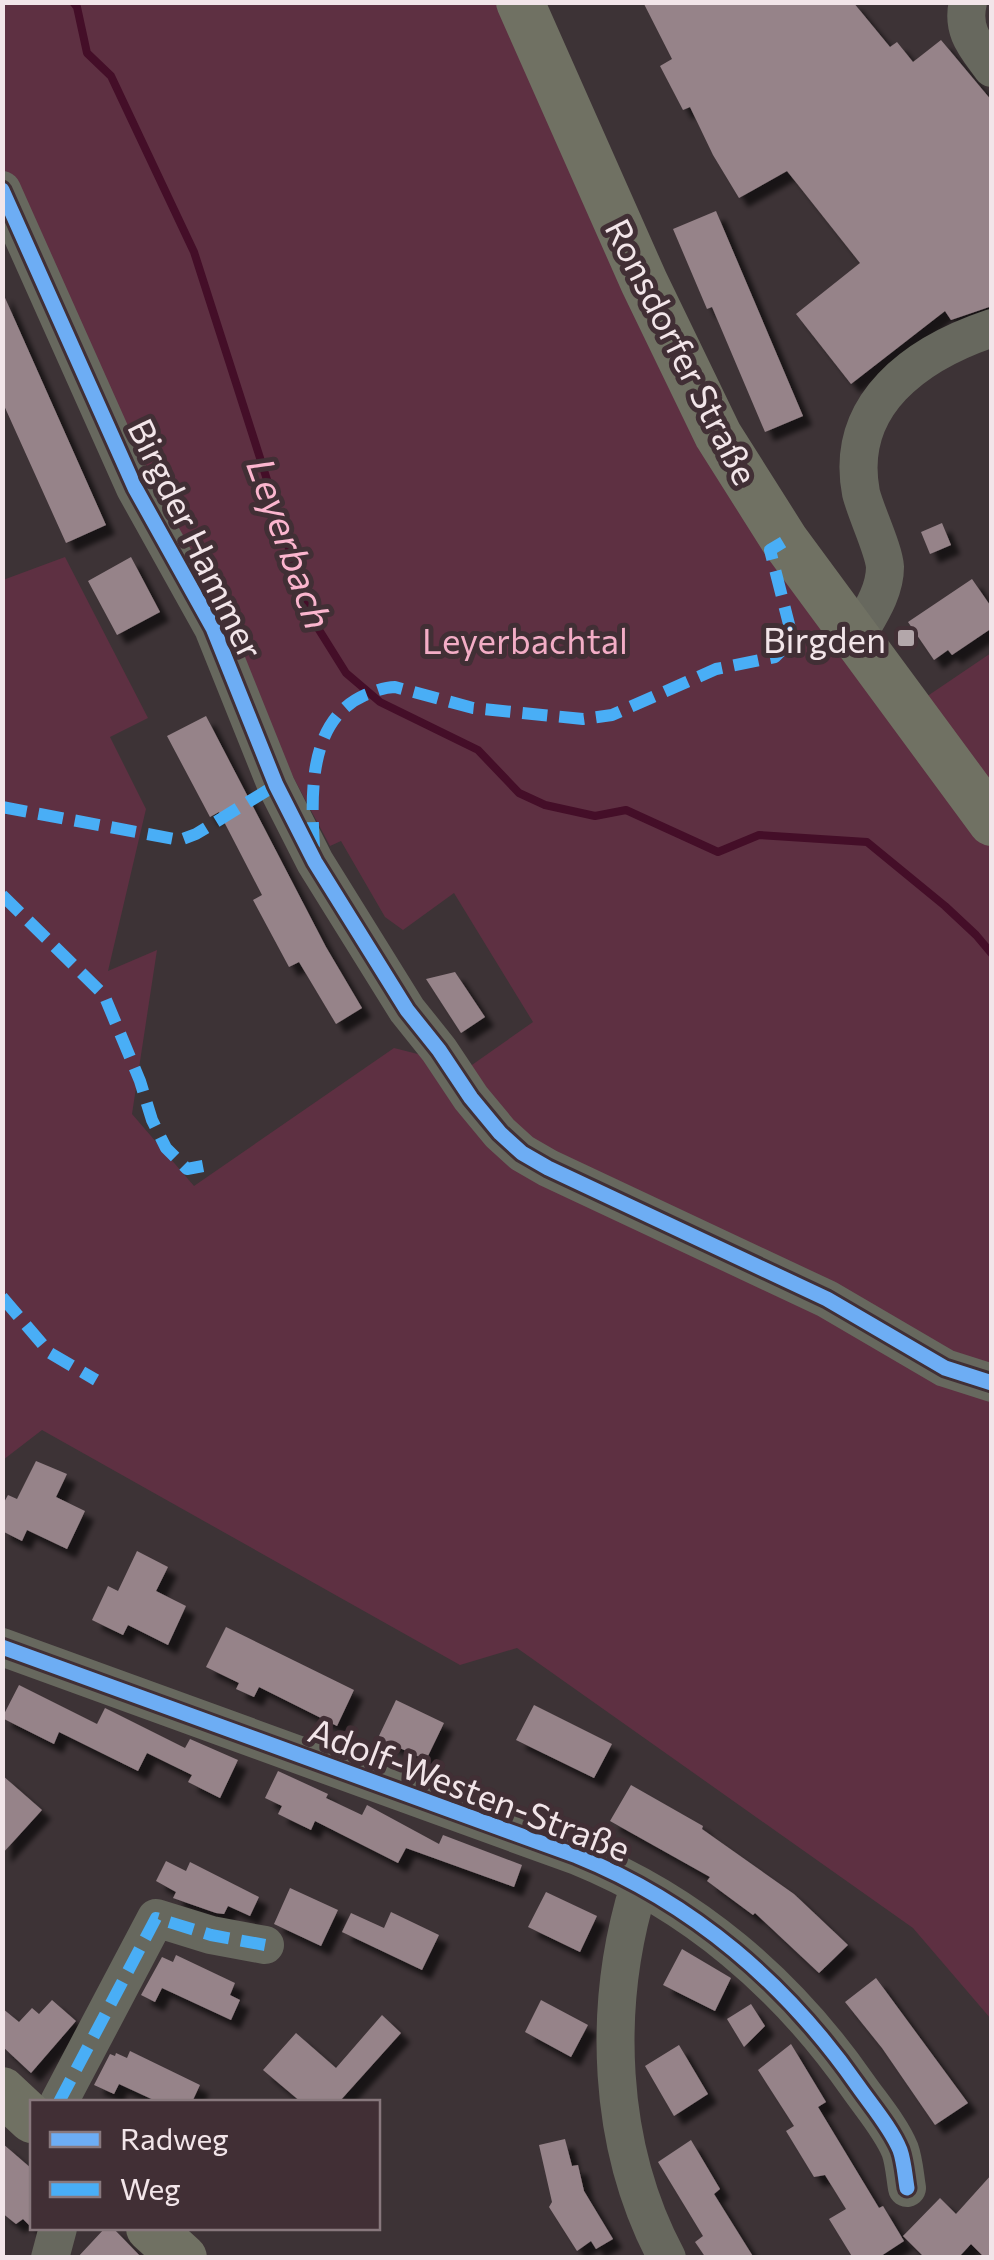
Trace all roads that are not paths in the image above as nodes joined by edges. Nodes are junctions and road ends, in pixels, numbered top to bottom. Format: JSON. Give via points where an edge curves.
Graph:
{"nodes":[{"id":1,"x":520,"y":2,"type":"edge"},
{"id":2,"x":968,"y":2,"type":"edge"},
{"id":3,"x":992,"y":68,"type":"edge"},
{"id":4,"x":2,"y":190,"type":"edge"},
{"id":5,"x":992,"y":328,"type":"edge"},
{"id":6,"x":856,"y":638,"type":"junction"},
{"id":7,"x":992,"y":822,"type":"edge"},
{"id":8,"x":992,"y":1383,"type":"edge"},
{"id":9,"x":2,"y":1647,"type":"edge"},
{"id":10,"x":639,"y":1886,"type":"junction"},
{"id":11,"x":265,"y":1945,"type":"dead end"},
{"id":12,"x":2,"y":2091,"type":"edge"},
{"id":13,"x":59,"y":2100,"type":"edge"},
{"id":14,"x":30,"y":2117,"type":"edge"},
{"id":15,"x":907,"y":2188,"type":"dead end"},
{"id":16,"x":57,"y":2230,"type":"edge"},
{"id":17,"x":152,"y":2230,"type":"edge"},
{"id":18,"x":50,"y":2258,"type":"edge"},
{"id":19,"x":183,"y":2258,"type":"edge"},
{"id":20,"x":667,"y":2258,"type":"edge"}],
"edges":[{"from":1,"to":6,"type":"main road","name":"Ronsdorfer Straße","via":[[718,435],[784,541]]},
{"from":2,"to":3,"type":"street","via":[[967,34]]},
{"from":4,"to":8,"type":"street","name":"Birgder Hammer","via":[[135,488],[212,628],[294,825],[407,1010],[500,1133],[548,1168],[827,1299],[945,1368]]},
{"from":5,"to":6,"type":"street","via":[[920,362],[892,385],[861,434],[860,487],[885,565],[877,601]]},
{"from":6,"to":7,"type":"main road","name":"Ronsdorfer Straße"},
{"from":9,"to":10,"type":"street","name":"Adolf-Westen-Straße","via":[[578,1856]]},
{"from":10,"to":15,"type":"street","name":"Adolf-Westen-Straße","via":[[696,1919],[812,2025],[900,2150]]},
{"from":10,"to":20,"type":"street","name":"Adolf-Westen-Straße","via":[[618,1989],[618,2087],[635,2182]]},
{"from":11,"to":13,"type":"street","via":[[156,1918]]},
{"from":12,"to":14,"type":"main road"},
{"from":16,"to":18,"type":"street"},
{"from":17,"to":19,"type":"main road"}]}
